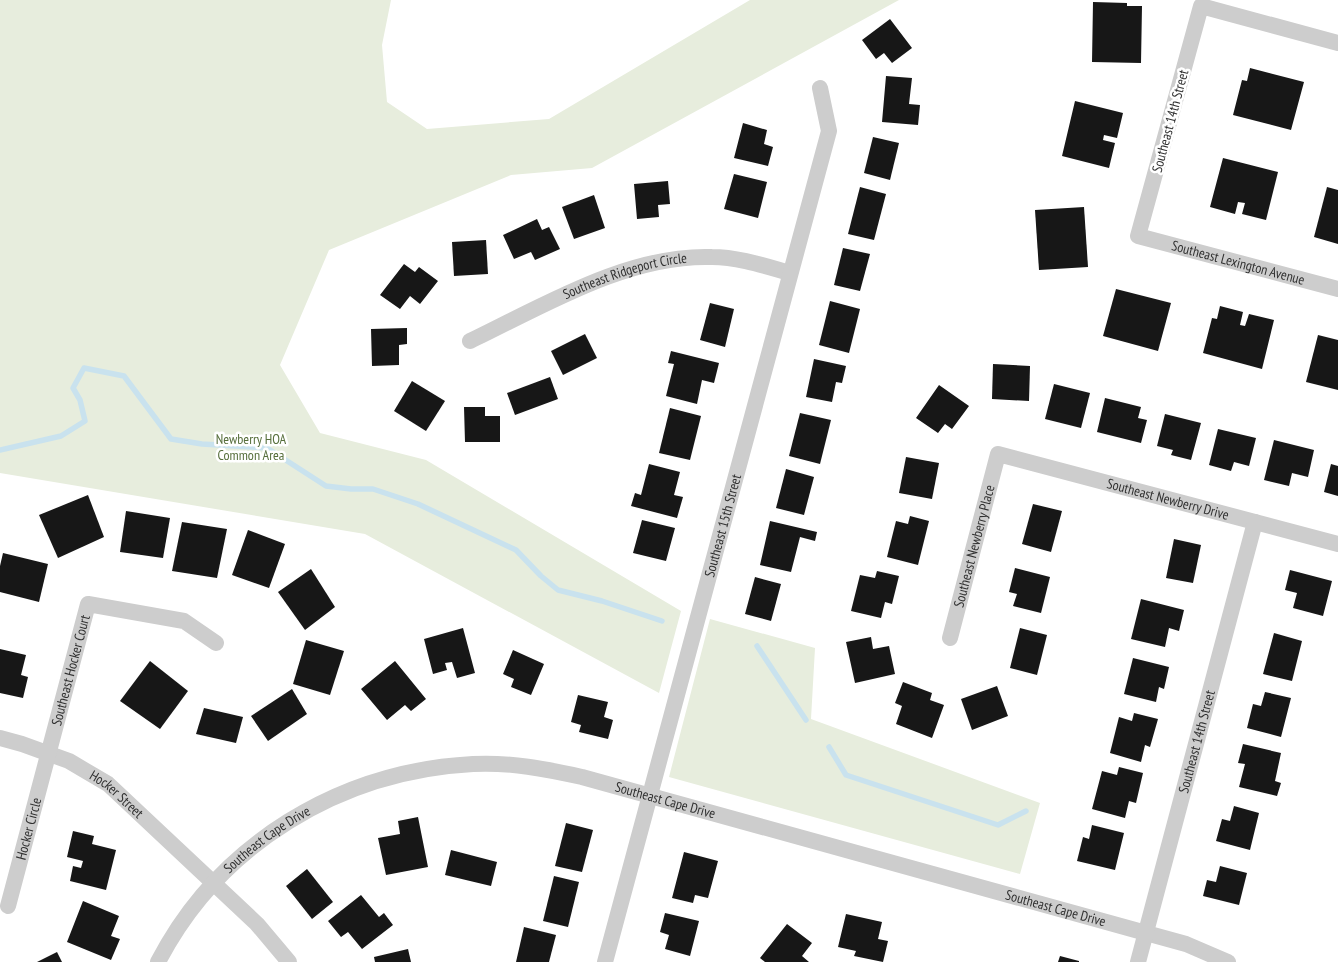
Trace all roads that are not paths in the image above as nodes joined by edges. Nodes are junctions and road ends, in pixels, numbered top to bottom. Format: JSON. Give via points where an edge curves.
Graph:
{"nodes":[{"id":1,"x":1338,"y":43,"type":"edge"},
{"id":2,"x":820,"y":88,"type":"dead end"},
{"id":3,"x":1138,"y":236,"type":"joint"},
{"id":4,"x":790,"y":274,"type":"junction"},
{"id":5,"x":1338,"y":290,"type":"edge"},
{"id":6,"x":470,"y":341,"type":"dead end"},
{"id":7,"x":998,"y":454,"type":"joint"},
{"id":8,"x":1255,"y":522,"type":"junction"},
{"id":9,"x":1338,"y":544,"type":"edge"},
{"id":10,"x":950,"y":638,"type":"dead end"},
{"id":11,"x":216,"y":643,"type":"dead end"},
{"id":12,"x":0,"y":738,"type":"edge"},
{"id":13,"x":48,"y":752,"type":"junction"},
{"id":14,"x":650,"y":796,"type":"junction"},
{"id":15,"x":212,"y":883,"type":"junction"},
{"id":16,"x":8,"y":906,"type":"dead end"},
{"id":17,"x":1146,"y":933,"type":"junction"},
{"id":18,"x":158,"y":962,"type":"edge"},
{"id":19,"x":289,"y":962,"type":"edge"},
{"id":20,"x":605,"y":962,"type":"edge"},
{"id":21,"x":1138,"y":962,"type":"edge"},
{"id":22,"x":1228,"y":962,"type":"edge"}],
"edges":[{"from":1,"to":3,"type":"street","name":"Southeast 14th Street","via":[[1201,6]]},
{"from":2,"to":4,"type":"street","name":"Southeast 15th Street","via":[[829,131]]},
{"from":3,"to":5,"type":"street","name":"Southeast Lexington Avenue"},
{"from":4,"to":6,"type":"street","name":"Southeast Ridgeport Circle","via":[[728,258],[664,260],[597,280]]},
{"from":4,"to":14,"type":"street","name":"Southeast 15th Street"},
{"from":7,"to":8,"type":"street","name":"Southeast Newberry Drive"},
{"from":7,"to":10,"type":"street","name":"Southeast Newberry Place"},
{"from":8,"to":9,"type":"street","name":"Southeast Newberry Drive"},
{"from":8,"to":17,"type":"street","name":"Southeast 14th Street"},
{"from":11,"to":13,"type":"street","name":"Southeast Hocker Court","via":[[184,621],[88,604]]},
{"from":12,"to":13,"type":"street","name":"Hocker Street"},
{"from":13,"to":15,"type":"street","name":"Hocker Street","via":[[108,784]]},
{"from":13,"to":16,"type":"street","name":"Hocker Circle"},
{"from":14,"to":15,"type":"street","name":"Southeast Cape Drive","via":[[548,770],[512,765],[473,764],[386,778],[349,790],[280,826],[245,851]]},
{"from":14,"to":17,"type":"street","name":"Southeast Cape Drive"},
{"from":14,"to":20,"type":"street","name":"Southeast 15th Street"},
{"from":15,"to":18,"type":"street","name":"Southeast Cape Drive","via":[[180,924]]},
{"from":15,"to":19,"type":"street","name":"Hocker Street","via":[[257,924]]},
{"from":17,"to":21,"type":"street","name":"Southeast 14th Street"},
{"from":17,"to":22,"type":"street","name":"Southeast Cape Drive","via":[[1186,944]]}]}
